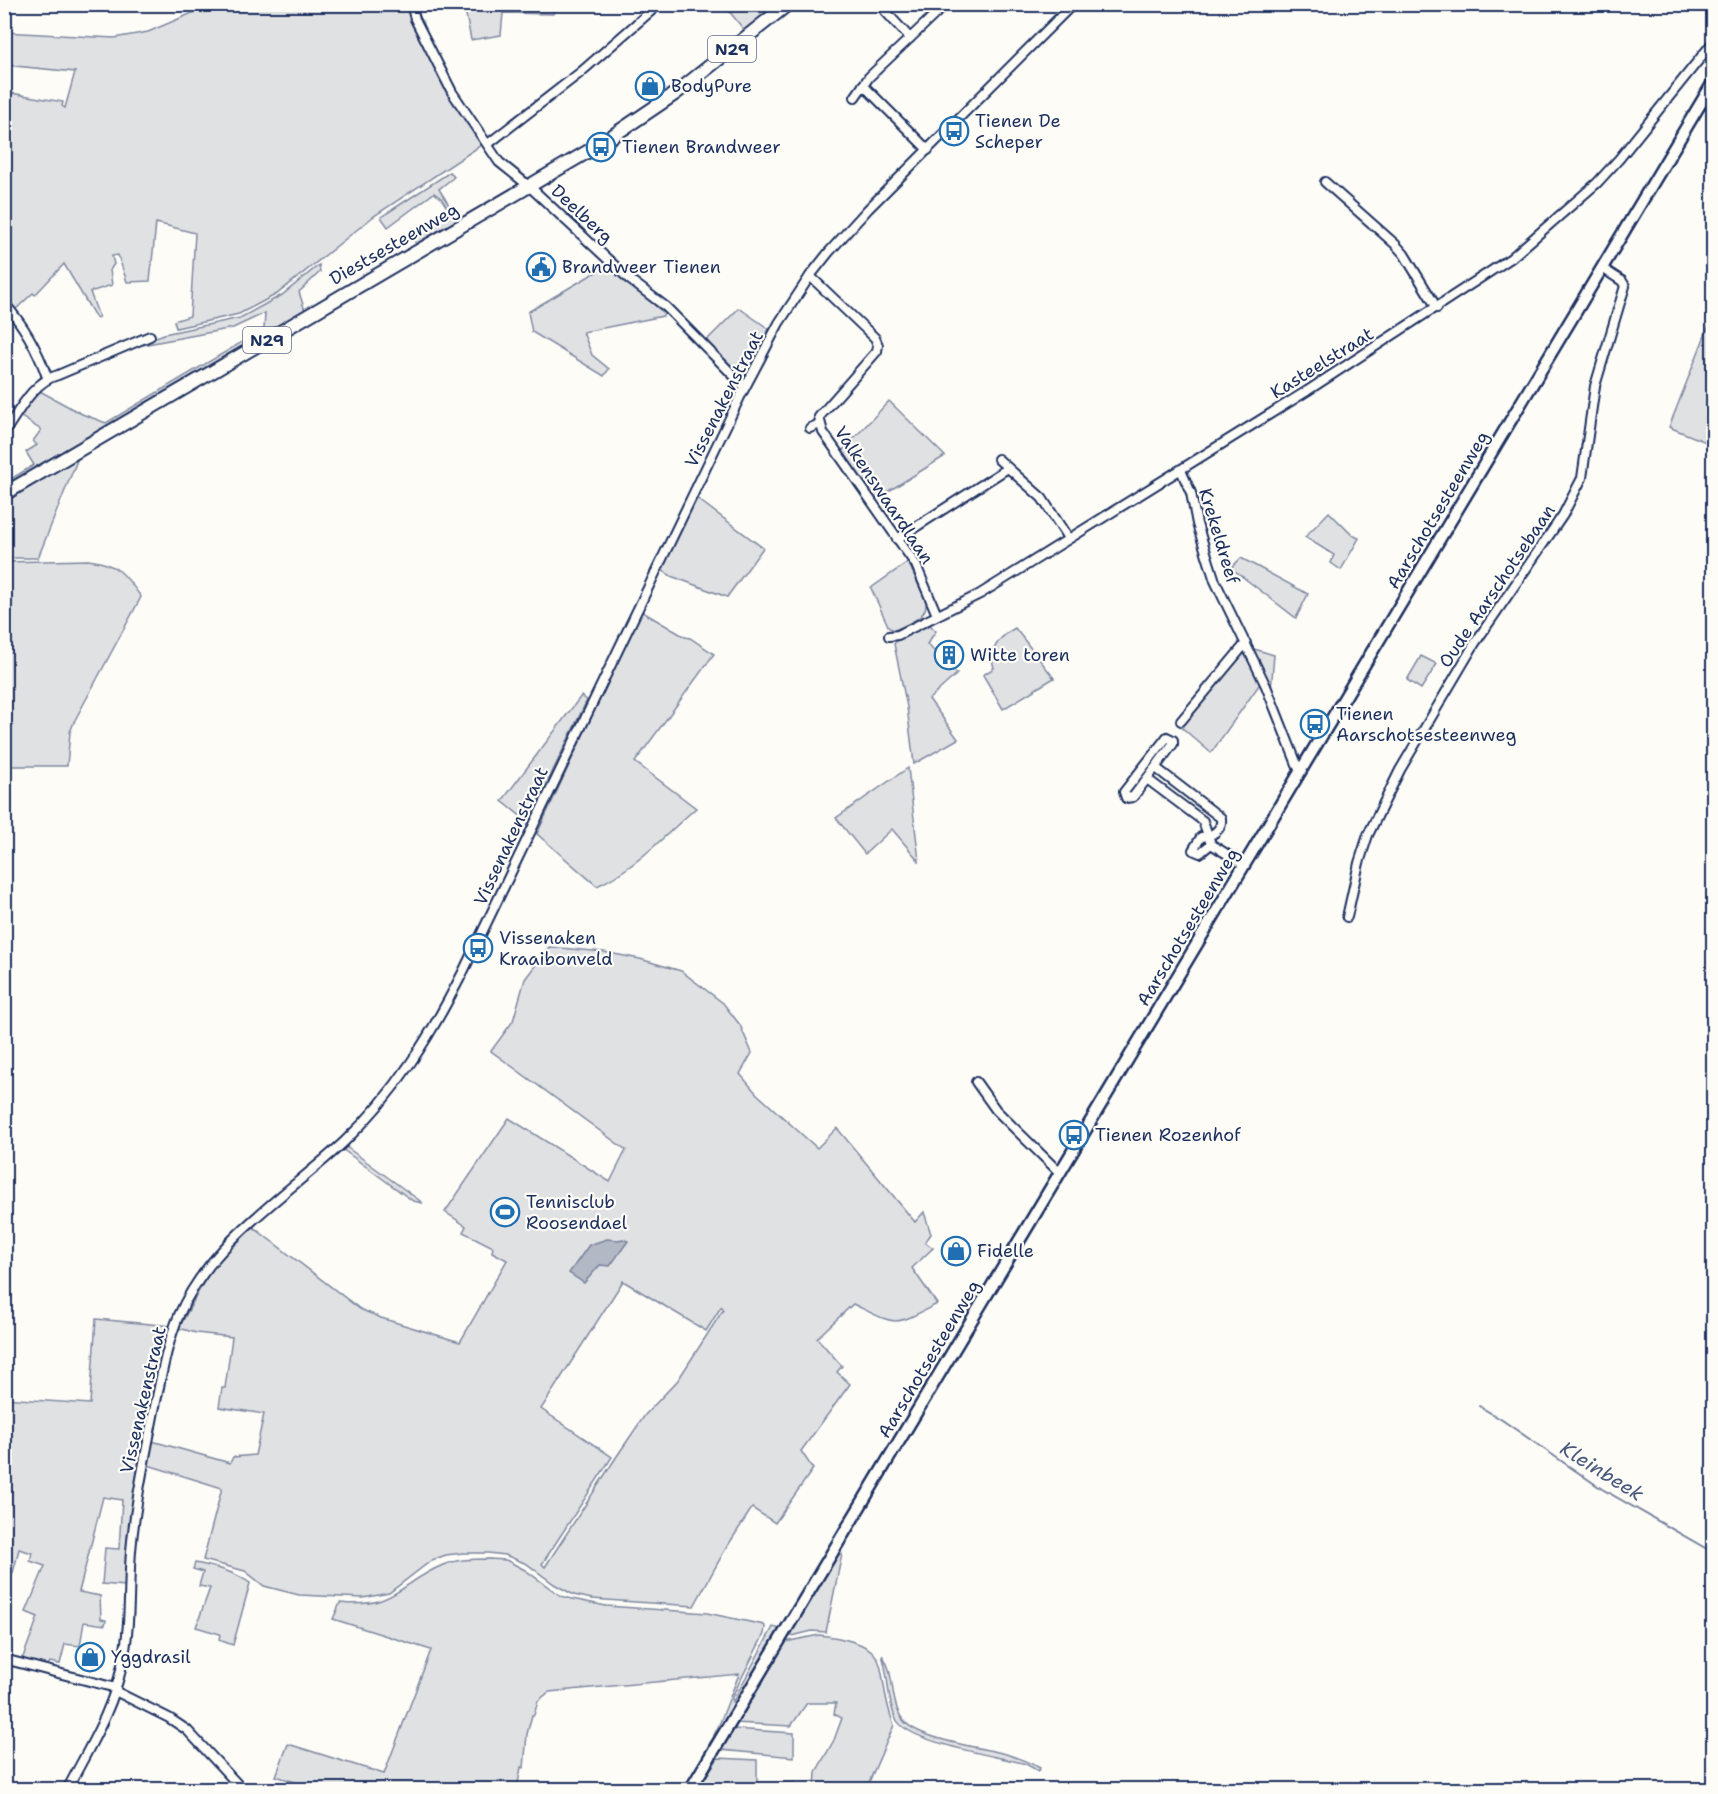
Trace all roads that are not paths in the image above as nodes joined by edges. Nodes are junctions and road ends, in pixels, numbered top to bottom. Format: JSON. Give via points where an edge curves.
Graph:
{"nodes":[{"id":1,"x":411,"y":4,"type":"edge"},
{"id":2,"x":659,"y":4,"type":"edge"},
{"id":3,"x":788,"y":4,"type":"edge"},
{"id":4,"x":946,"y":4,"type":"edge"},
{"id":5,"x":1073,"y":4,"type":"edge"},
{"id":6,"x":885,"y":11,"type":"dead end"},
{"id":7,"x":910,"y":38,"type":"junction"},
{"id":8,"x":1713,"y":41,"type":"edge"},
{"id":9,"x":1713,"y":83,"type":"edge"},
{"id":10,"x":862,"y":85,"type":"junction"},
{"id":11,"x":855,"y":97,"type":"dead end"},
{"id":12,"x":488,"y":144,"type":"junction"},
{"id":13,"x":928,"y":150,"type":"junction"},
{"id":14,"x":1325,"y":182,"type":"dead end"},
{"id":15,"x":530,"y":186,"type":"junction"},
{"id":16,"x":1602,"y":268,"type":"junction"},
{"id":17,"x":810,"y":276,"type":"junction"},
{"id":18,"x":4,"y":303,"type":"edge"},
{"id":19,"x":1437,"y":308,"type":"junction"},
{"id":20,"x":150,"y":336,"type":"dead end"},
{"id":21,"x":47,"y":377,"type":"junction"},
{"id":22,"x":746,"y":387,"type":"junction"},
{"id":23,"x":820,"y":423,"type":"junction"},
{"id":24,"x":810,"y":428,"type":"dead end"},
{"id":25,"x":4,"y":433,"type":"edge"},
{"id":26,"x":998,"y":459,"type":"dead end"},
{"id":27,"x":1008,"y":468,"type":"junction"},
{"id":28,"x":1181,"y":470,"type":"junction"},
{"id":29,"x":4,"y":494,"type":"edge"},
{"id":30,"x":1068,"y":538,"type":"junction"},
{"id":31,"x":897,"y":539,"type":"junction"},
{"id":32,"x":937,"y":615,"type":"junction"},
{"id":33,"x":889,"y":636,"type":"dead end"},
{"id":34,"x":1246,"y":643,"type":"junction"},
{"id":35,"x":1181,"y":721,"type":"dead end"},
{"id":36,"x":1156,"y":768,"type":"junction"},
{"id":37,"x":1300,"y":772,"type":"junction"},
{"id":38,"x":1147,"y":779,"type":"junction"},
{"id":39,"x":1210,"y":841,"type":"junction"},
{"id":40,"x":1244,"y":865,"type":"junction"},
{"id":41,"x":1347,"y":917,"type":"dead end"},
{"id":42,"x":976,"y":1082,"type":"dead end"},
{"id":43,"x":1060,"y":1173,"type":"junction"},
{"id":44,"x":4,"y":1659,"type":"edge"},
{"id":45,"x":116,"y":1690,"type":"junction"},
{"id":46,"x":67,"y":1790,"type":"edge"},
{"id":47,"x":243,"y":1790,"type":"edge"},
{"id":48,"x":690,"y":1790,"type":"edge"}],
"edges":[{"from":1,"to":12,"type":"street","name":"Deelberg","via":[[447,83]]},
{"from":2,"to":12,"type":"street","via":[[581,72]]},
{"from":3,"to":15,"type":"main road","name":"Diestsesteenweg","number":"N29","via":[[651,111]]},
{"from":4,"to":7,"type":"street"},
{"from":5,"to":13,"type":"street","name":"Vissenakenstraat"},
{"from":6,"to":7,"type":"street"},
{"from":7,"to":10,"type":"street"},
{"from":8,"to":19,"type":"street","name":"Kasteelstraat","via":[[1597,183],[1511,258]]},
{"from":9,"to":16,"type":"main road","name":"Aarschotsesteenweg"},
{"from":10,"to":11,"type":"street"},
{"from":10,"to":13,"type":"street"},
{"from":12,"to":15,"type":"street","name":"Deelberg","via":[[499,162]]},
{"from":13,"to":17,"type":"street","name":"Vissenakenstraat","via":[[847,231]]},
{"from":14,"to":19,"type":"street","via":[[1404,254]]},
{"from":15,"to":22,"type":"street","name":"Deelberg","via":[[629,279],[666,307]]},
{"from":15,"to":29,"type":"main road","name":"Diestsesteenweg","number":"N29"},
{"from":16,"to":37,"type":"main road","name":"Aarschotsesteenweg"},
{"from":16,"to":41,"type":"street","name":"Oude Aarschotsebaan","via":[[1625,286],[1594,386],[1582,478],[1563,515],[1475,643],[1400,770],[1368,835]]},
{"from":17,"to":22,"type":"street","name":"Vissenakenstraat","via":[[779,323]]},
{"from":17,"to":23,"type":"street","name":"Valkenswaardlaan","via":[[878,345],[877,351],[824,409]]},
{"from":18,"to":21,"type":"street","via":[[26,334]]},
{"from":19,"to":28,"type":"street","name":"Kasteelstraat"},
{"from":20,"to":21,"type":"street"},
{"from":21,"to":25,"type":"street"},
{"from":22,"to":45,"type":"street","name":"Vissenakenstraat","via":[[427,1039],[398,1081],[344,1142],[228,1244],[180,1314],[166,1353],[138,1492],[128,1632]]},
{"from":23,"to":24,"type":"street","name":"Valkenswaardlaan"},
{"from":23,"to":31,"type":"street","name":"Valkenswaardlaan"},
{"from":26,"to":27,"type":"street"},
{"from":27,"to":30,"type":"street","via":[[1042,498]]},
{"from":27,"to":31,"type":"street"},
{"from":28,"to":30,"type":"street","name":"Kasteelstraat"},
{"from":28,"to":34,"type":"street","name":"Krekeldreef","via":[[1215,581]]},
{"from":30,"to":32,"type":"street","name":"Kasteelstraat","via":[[980,594]]},
{"from":31,"to":32,"type":"street","name":"Valkenswaardlaan","via":[[916,565]]},
{"from":32,"to":33,"type":"street","name":"Kasteelstraat"},
{"from":34,"to":35,"type":"street"},
{"from":34,"to":37,"type":"street","name":"Krekeldreef"},
{"from":36,"to":38,"type":"street"},
{"from":36,"to":38,"type":"street","via":[[1173,744],[1171,738],[1167,737],[1157,748],[1124,792],[1126,798],[1133,797]]},
{"from":36,"to":39,"type":"street","via":[[1221,818],[1222,823]]},
{"from":37,"to":40,"type":"main road","name":"Aarschotsesteenweg"},
{"from":38,"to":39,"type":"street","via":[[1203,821]]},
{"from":39,"to":40,"type":"street"},
{"from":40,"to":43,"type":"main road","name":"Aarschotsesteenweg"},
{"from":42,"to":43,"type":"street","via":[[992,1104]]},
{"from":43,"to":48,"type":"main road","name":"Aarschotsesteenweg"},
{"from":44,"to":45,"type":"street"},
{"from":45,"to":46,"type":"street","name":"Vissenakenstraat"},
{"from":45,"to":47,"type":"street","via":[[187,1730]]}]}
